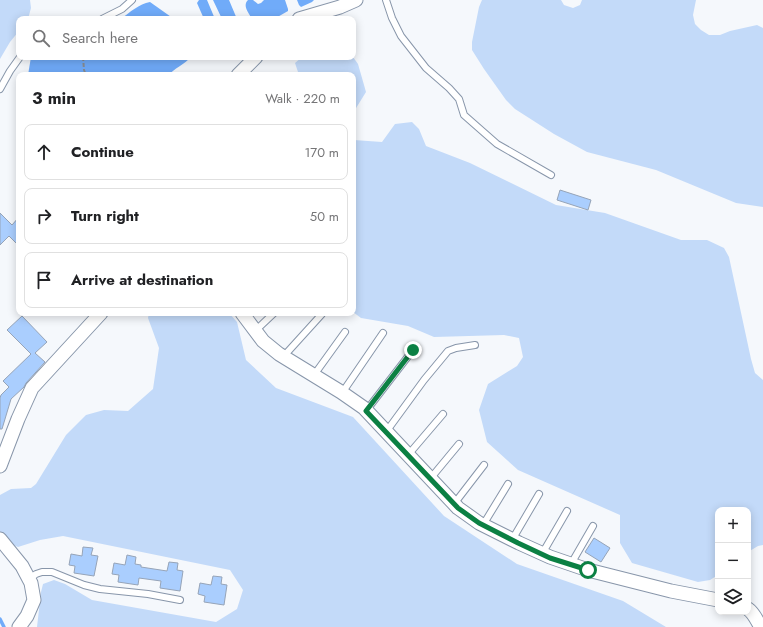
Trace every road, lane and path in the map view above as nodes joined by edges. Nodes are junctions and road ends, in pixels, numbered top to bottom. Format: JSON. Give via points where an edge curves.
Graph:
{"nodes":[{"id":1,"x":132,"y":0,"type":"edge"},
{"id":2,"x":356,"y":0,"type":"edge"},
{"id":3,"x":386,"y":0,"type":"edge"},
{"id":4,"x":108,"y":16,"type":"edge"},
{"id":5,"x":308,"y":16,"type":"edge"},
{"id":6,"x":18,"y":60,"type":"edge"},
{"id":7,"x":83,"y":60,"type":"edge"},
{"id":8,"x":253,"y":60,"type":"edge"},
{"id":9,"x":85,"y":72,"type":"edge"},
{"id":10,"x":241,"y":72,"type":"edge"},
{"id":11,"x":0,"y":89,"type":"edge"},
{"id":12,"x":550,"y":175,"type":"dead end"},
{"id":13,"x":98,"y":316,"type":"edge"},
{"id":14,"x":244,"y":316,"type":"edge"},
{"id":15,"x":271,"y":316,"type":"edge"},
{"id":16,"x":320,"y":316,"type":"edge"},
{"id":17,"x":255,"y":331,"type":"junction"},
{"id":18,"x":345,"y":332,"type":"dead end"},
{"id":19,"x":383,"y":333,"type":"dead end"},
{"id":20,"x":474,"y":345,"type":"dead end"},
{"id":21,"x":413,"y":350,"type":"dead end"},
{"id":22,"x":283,"y":357,"type":"junction"},
{"id":23,"x":314,"y":375,"type":"junction"},
{"id":24,"x":342,"y":393,"type":"junction"},
{"id":25,"x":366,"y":411,"type":"junction"},
{"id":26,"x":443,"y":414,"type":"dead end"},
{"id":27,"x":386,"y":432,"type":"junction"},
{"id":28,"x":459,"y":444,"type":"dead end"},
{"id":29,"x":408,"y":455,"type":"junction"},
{"id":30,"x":484,"y":465,"type":"dead end"},
{"id":31,"x":0,"y":466,"type":"edge"},
{"id":32,"x":430,"y":479,"type":"junction"},
{"id":33,"x":508,"y":484,"type":"dead end"},
{"id":34,"x":539,"y":494,"type":"dead end"},
{"id":35,"x":454,"y":504,"type":"junction"},
{"id":36,"x":567,"y":511,"type":"dead end"},
{"id":37,"x":484,"y":525,"type":"junction"},
{"id":38,"x":593,"y":526,"type":"dead end"},
{"id":39,"x":0,"y":539,"type":"edge"},
{"id":40,"x":512,"y":540,"type":"junction"},
{"id":41,"x":542,"y":554,"type":"junction"},
{"id":42,"x":571,"y":564,"type":"junction"},
{"id":43,"x":29,"y":579,"type":"junction"},
{"id":44,"x":715,"y":599,"type":"edge"},
{"id":45,"x":180,"y":600,"type":"dead end"},
{"id":46,"x":751,"y":611,"type":"edge"},
{"id":47,"x":18,"y":627,"type":"edge"},
{"id":48,"x":761,"y":627,"type":"edge"}],
"edges":[{"from":1,"to":4,"type":"lane"},
{"from":2,"to":5,"type":"street"},
{"from":3,"to":12,"type":"lane","via":[[400,36],[426,68],[459,99],[464,115],[497,144]]},
{"from":6,"to":11,"type":"lane"},
{"from":7,"to":9,"type":"path"},
{"from":8,"to":10,"type":"street"},
{"from":13,"to":31,"type":"street","via":[[32,388]]},
{"from":14,"to":17,"type":"street"},
{"from":15,"to":17,"type":"lane"},
{"from":16,"to":22,"type":"lane"},
{"from":17,"to":22,"type":"street"},
{"from":18,"to":23,"type":"lane"},
{"from":19,"to":24,"type":"lane"},
{"from":20,"to":27,"type":"lane","via":[[448,351]]},
{"from":21,"to":25,"type":"lane"},
{"from":22,"to":23,"type":"street"},
{"from":23,"to":24,"type":"street"},
{"from":24,"to":25,"type":"street"},
{"from":25,"to":27,"type":"street"},
{"from":26,"to":29,"type":"lane"},
{"from":27,"to":29,"type":"street"},
{"from":28,"to":32,"type":"lane"},
{"from":29,"to":32,"type":"street"},
{"from":30,"to":35,"type":"lane"},
{"from":32,"to":35,"type":"street"},
{"from":33,"to":37,"type":"lane"},
{"from":34,"to":40,"type":"lane"},
{"from":35,"to":37,"type":"street"},
{"from":36,"to":41,"type":"lane"},
{"from":37,"to":40,"type":"street"},
{"from":38,"to":42,"type":"lane"},
{"from":39,"to":43,"type":"street"},
{"from":40,"to":41,"type":"street"},
{"from":41,"to":42,"type":"street"},
{"from":42,"to":44,"type":"street","via":[[671,591]]},
{"from":43,"to":45,"type":"lane","via":[[42,572],[52,572],[100,589]]},
{"from":43,"to":47,"type":"street","via":[[34,600],[27,616]]},
{"from":46,"to":48,"type":"street"}]}
